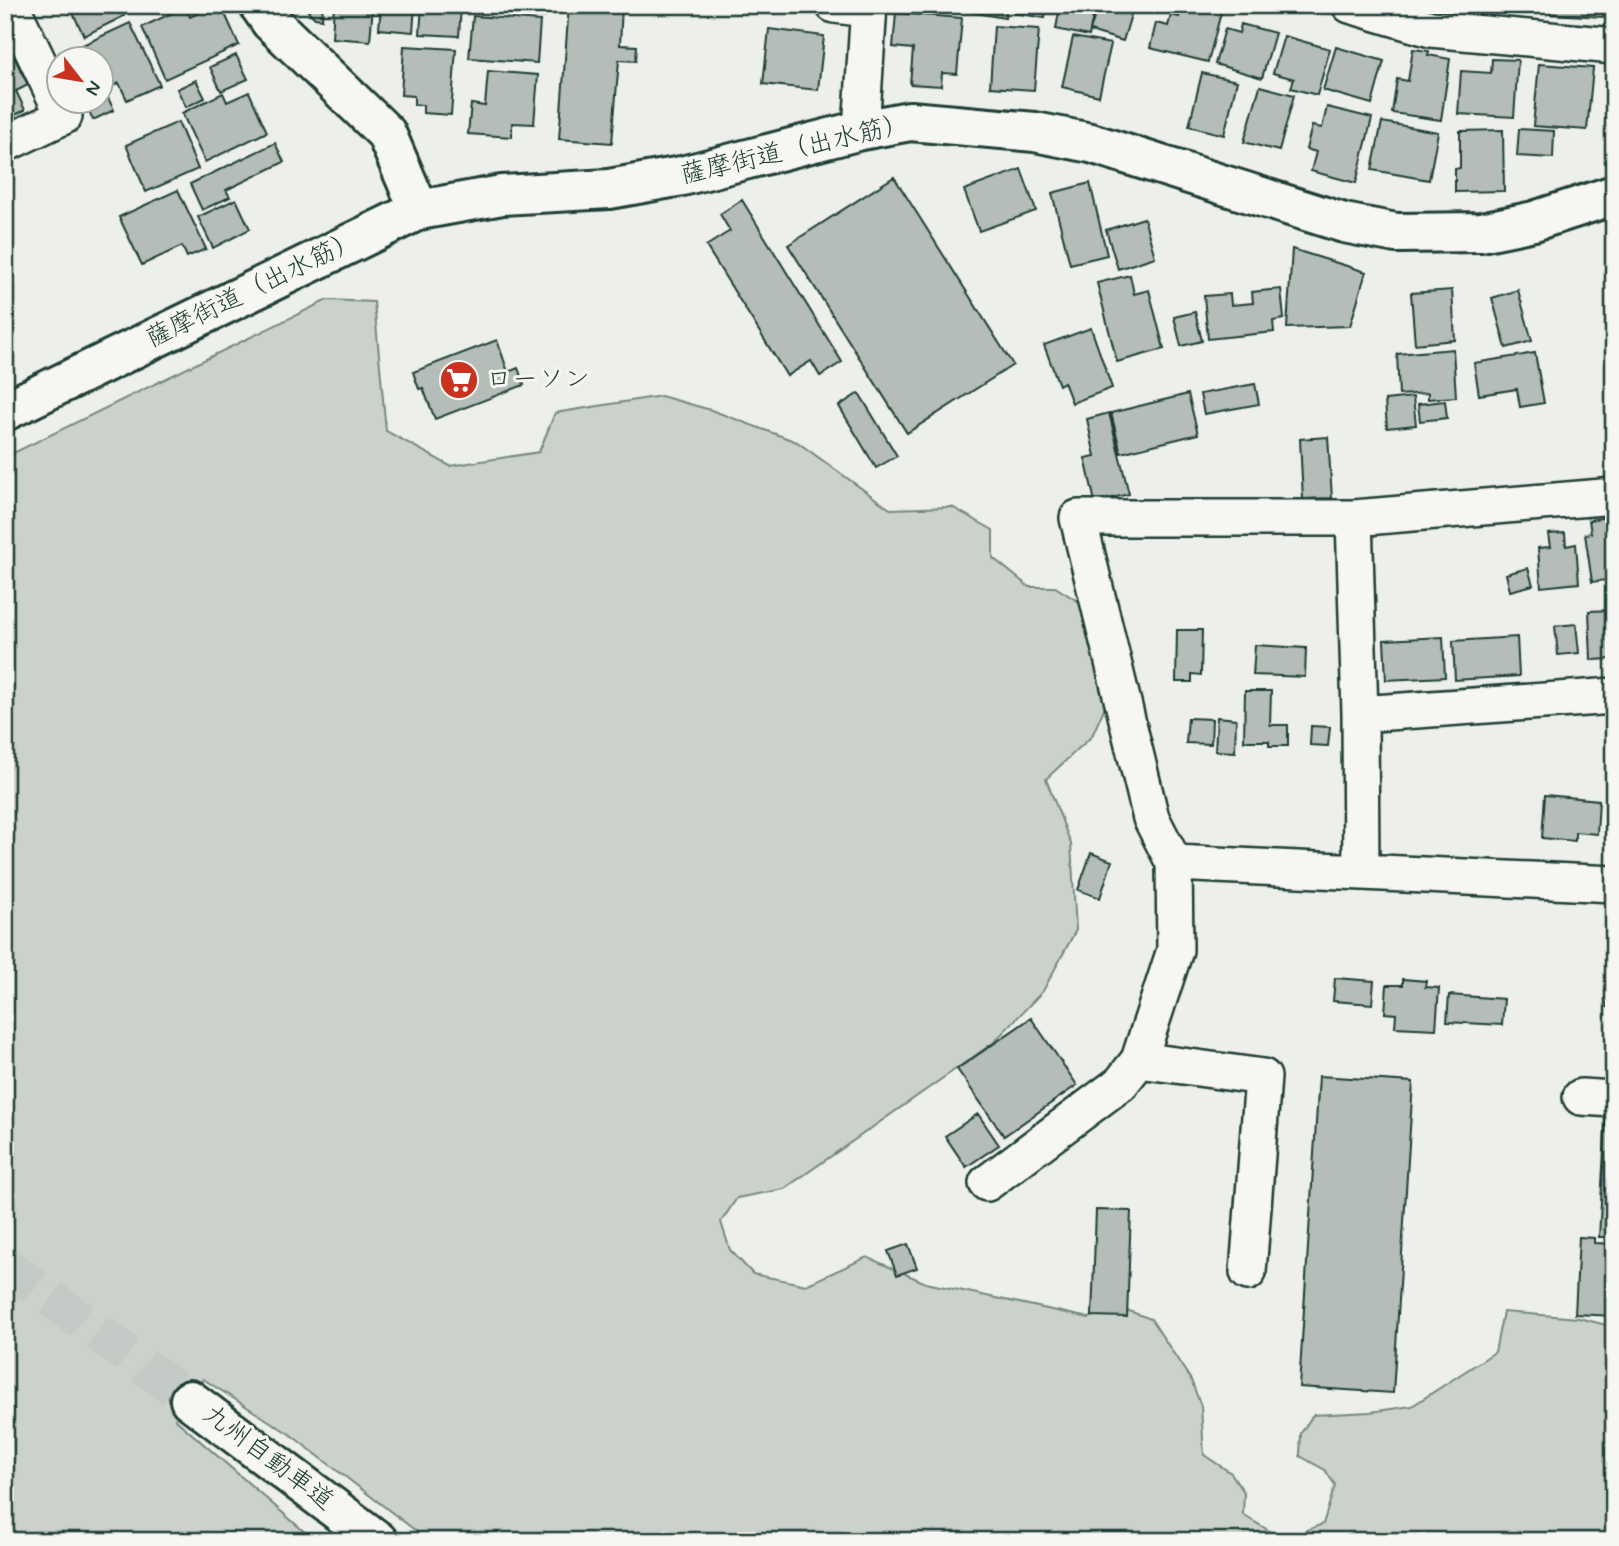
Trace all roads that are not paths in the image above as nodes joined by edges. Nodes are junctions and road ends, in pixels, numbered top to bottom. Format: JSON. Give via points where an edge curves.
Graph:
{"nodes":[{"id":1,"x":11,"y":5,"type":"edge"},
{"id":2,"x":259,"y":5,"type":"edge"},
{"id":3,"x":834,"y":5,"type":"edge"},
{"id":4,"x":1350,"y":5,"type":"edge"},
{"id":5,"x":869,"y":7,"type":"edge"},
{"id":6,"x":1432,"y":17,"type":"edge"},
{"id":7,"x":1614,"y":46,"type":"edge"},
{"id":8,"x":861,"y":130,"type":"junction"},
{"id":9,"x":5,"y":144,"type":"edge"},
{"id":10,"x":1614,"y":195,"type":"edge"},
{"id":11,"x":419,"y":209,"type":"junction"},
{"id":12,"x":5,"y":411,"type":"edge"},
{"id":13,"x":1614,"y":496,"type":"edge"},
{"id":14,"x":1354,"y":518,"type":"junction"},
{"id":15,"x":1614,"y":696,"type":"edge"},
{"id":16,"x":1360,"y":713,"type":"junction"},
{"id":17,"x":1174,"y":863,"type":"junction"},
{"id":18,"x":1360,"y":870,"type":"junction"},
{"id":19,"x":1614,"y":884,"type":"edge"},
{"id":20,"x":1139,"y":1060,"type":"junction"},
{"id":21,"x":987,"y":1183,"type":"dead end"},
{"id":22,"x":1248,"y":1272,"type":"dead end"},
{"id":23,"x":190,"y":1400,"type":"tunnel mouth"},
{"id":24,"x":378,"y":1541,"type":"edge"}],
"edges":[{"from":1,"to":9,"type":"street","via":[[64,116]]},
{"from":2,"to":11,"type":"main road","via":[[386,134]]},
{"from":3,"to":5,"type":"street"},
{"from":4,"to":6,"type":"street"},
{"from":5,"to":8,"type":"street"},
{"from":6,"to":7,"type":"street"},
{"from":8,"to":10,"type":"main road","name":"薩摩街道（出水筋）","via":[[910,121],[1035,132],[1091,143],[1344,223],[1396,233],[1480,232],[1534,221]]},
{"from":8,"to":11,"type":"main road","name":"薩摩街道（出水筋）","via":[[682,176],[609,189],[502,195]]},
{"from":11,"to":12,"type":"main road","name":"薩摩街道（出水筋）"},
{"from":13,"to":14,"type":"street"},
{"from":14,"to":16,"type":"street"},
{"from":14,"to":17,"type":"street","via":[[1078,518],[1151,818]]},
{"from":15,"to":16,"type":"street"},
{"from":16,"to":18,"type":"street"},
{"from":17,"to":18,"type":"street"},
{"from":17,"to":20,"type":"street","via":[[1175,950]]},
{"from":18,"to":19,"type":"street"},
{"from":20,"to":21,"type":"street","via":[[1121,1083]]},
{"from":20,"to":22,"type":"street","via":[[1262,1077]]},
{"from":23,"to":24,"type":"main road","name":"九州自動車道"}]}
